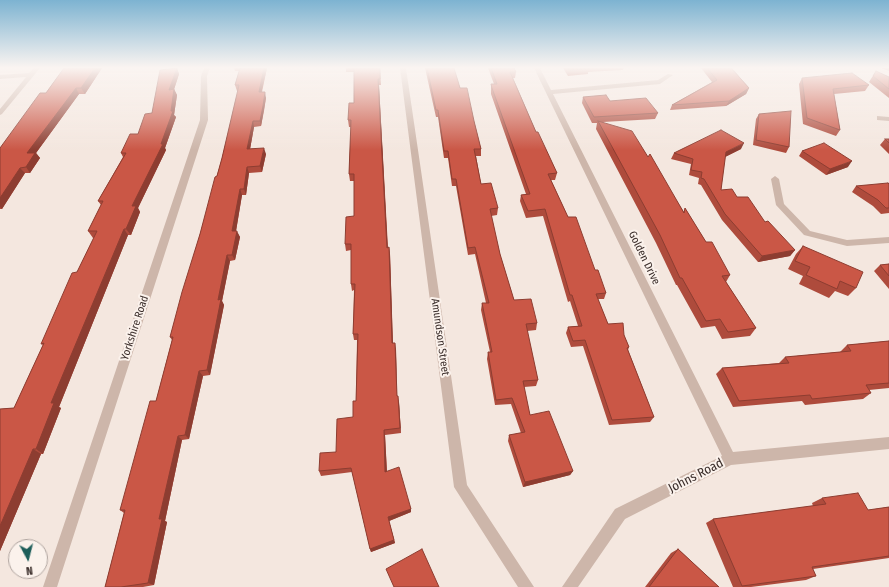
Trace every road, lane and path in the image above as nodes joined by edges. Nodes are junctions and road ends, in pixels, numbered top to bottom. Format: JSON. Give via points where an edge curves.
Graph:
{"nodes":[{"id":1,"x":14,"y":95,"type":"edge"},
{"id":2,"x":204,"y":95,"type":"edge"},
{"id":3,"x":407,"y":95,"type":"edge"},
{"id":4,"x":551,"y":95,"type":"edge"},
{"id":5,"x":0,"y":113,"type":"edge"},
{"id":6,"x":880,"y":118,"type":"dead end"},
{"id":7,"x":889,"y":119,"type":"edge"},
{"id":8,"x":775,"y":179,"type":"dead end"},
{"id":9,"x":889,"y":240,"type":"edge"},
{"id":10,"x":889,"y":443,"type":"edge"},
{"id":11,"x":730,"y":459,"type":"junction"},
{"id":12,"x":50,"y":587,"type":"edge"},
{"id":13,"x":527,"y":587,"type":"edge"},
{"id":14,"x":568,"y":587,"type":"edge"}],
"edges":[{"from":1,"to":5,"type":"street"},
{"from":2,"to":12,"type":"street","name":"Yorkshire Road","via":[[204,120]]},
{"from":3,"to":13,"type":"street","name":"Amundson Street","via":[[461,487]]},
{"from":4,"to":11,"type":"street","name":"Golden Drive"},
{"from":6,"to":7,"type":"street"},
{"from":8,"to":9,"type":"street","via":[[780,205],[806,233],[847,244]]},
{"from":10,"to":11,"type":"street","name":"Johns Road"},
{"from":11,"to":14,"type":"street","name":"Johns Road","via":[[620,514]]}]}
